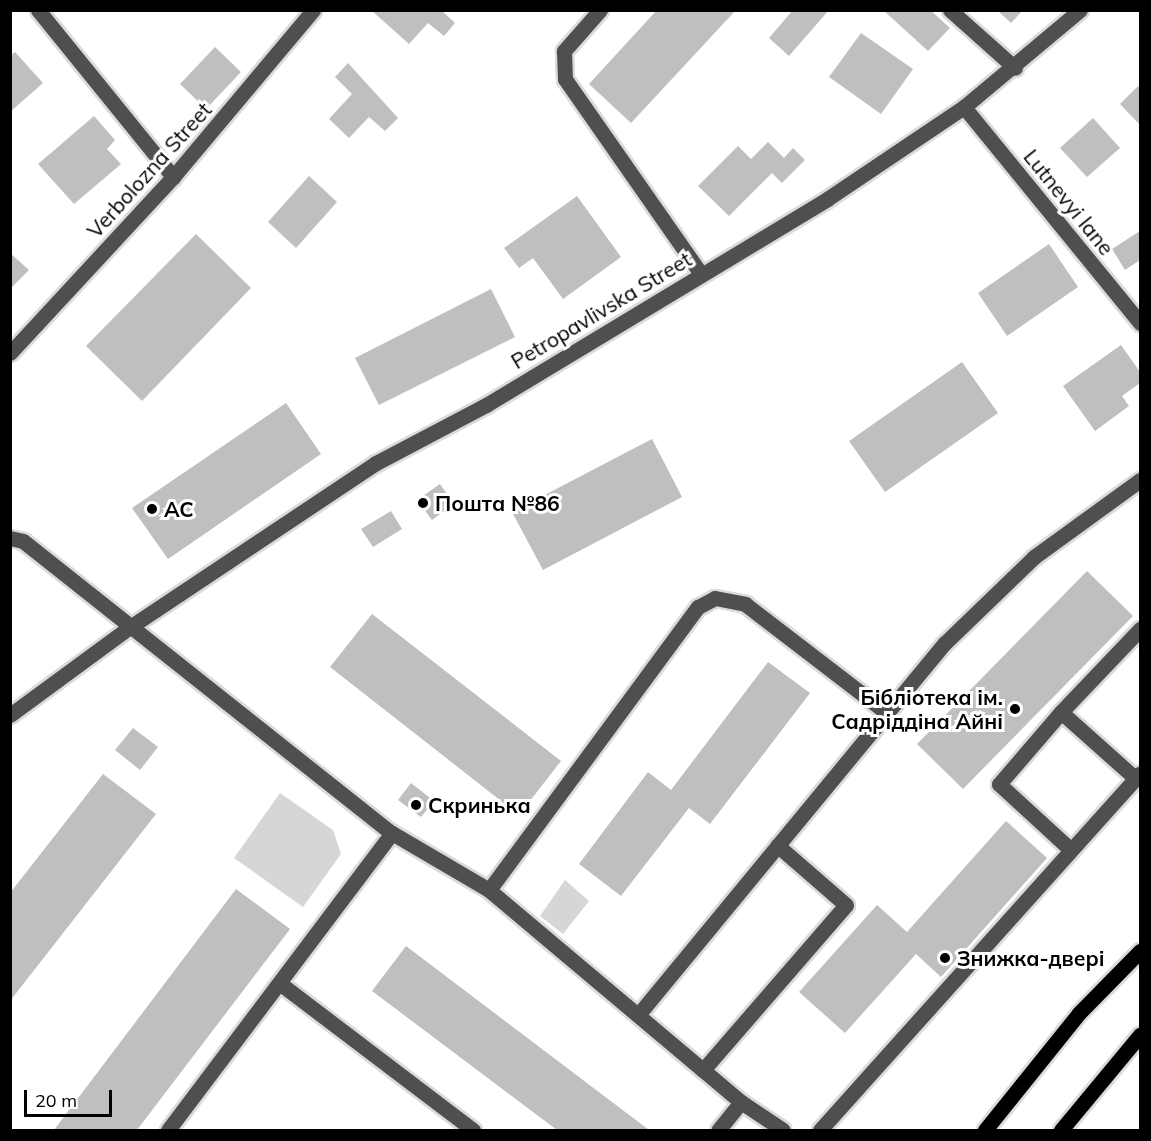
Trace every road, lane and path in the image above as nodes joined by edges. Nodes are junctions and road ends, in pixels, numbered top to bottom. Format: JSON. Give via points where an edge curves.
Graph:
{"nodes":[{"id":1,"x":38,"y":10,"type":"edge"},
{"id":2,"x":313,"y":10,"type":"edge"},
{"id":3,"x":600,"y":10,"type":"edge"},
{"id":4,"x":950,"y":10,"type":"edge"},
{"id":5,"x":1080,"y":10,"type":"edge"},
{"id":6,"x":1016,"y":68,"type":"junction"},
{"id":7,"x":964,"y":107,"type":"junction"},
{"id":8,"x":173,"y":177,"type":"junction"},
{"id":9,"x":701,"y":274,"type":"junction"},
{"id":10,"x":1140,"y":323,"type":"edge"},
{"id":11,"x":10,"y":353,"type":"edge"},
{"id":12,"x":1140,"y":480,"type":"edge"},
{"id":13,"x":10,"y":538,"type":"edge"},
{"id":14,"x":130,"y":627,"type":"junction"},
{"id":15,"x":1140,"y":629,"type":"edge"},
{"id":16,"x":887,"y":712,"type":"junction"},
{"id":17,"x":1062,"y":712,"type":"junction"},
{"id":18,"x":10,"y":715,"type":"edge"},
{"id":19,"x":1138,"y":775,"type":"edge"},
{"id":20,"x":392,"y":833,"type":"junction"},
{"id":21,"x":777,"y":845,"type":"junction"},
{"id":22,"x":1070,"y":849,"type":"junction"},
{"id":23,"x":489,"y":890,"type":"junction"},
{"id":24,"x":1140,"y":951,"type":"edge"},
{"id":25,"x":282,"y":985,"type":"junction"},
{"id":26,"x":638,"y":1016,"type":"junction"},
{"id":27,"x":1140,"y":1035,"type":"edge"},
{"id":28,"x":703,"y":1070,"type":"junction"},
{"id":29,"x":741,"y":1102,"type":"junction"},
{"id":30,"x":168,"y":1131,"type":"edge"},
{"id":31,"x":473,"y":1131,"type":"edge"},
{"id":32,"x":718,"y":1131,"type":"edge"},
{"id":33,"x":783,"y":1131,"type":"edge"},
{"id":34,"x":820,"y":1131,"type":"edge"},
{"id":35,"x":985,"y":1131,"type":"edge"},
{"id":36,"x":1061,"y":1131,"type":"edge"}],
"edges":[{"from":1,"to":8,"type":"street"},
{"from":2,"to":8,"type":"street","name":"Verbolozna Street"},
{"from":3,"to":9,"type":"street","via":[[564,51],[565,79]]},
{"from":4,"to":6,"type":"street"},
{"from":5,"to":6,"type":"street","name":"Petropavlivska Street"},
{"from":6,"to":7,"type":"street","name":"Petropavlivska Street"},
{"from":7,"to":9,"type":"street","name":"Petropavlivska Street","via":[[827,200]]},
{"from":7,"to":10,"type":"street","name":"Lutnevyi lane"},
{"from":8,"to":11,"type":"street","name":"Verbolozna Street"},
{"from":9,"to":14,"type":"street","name":"Petropavlivska Street","via":[[486,405],[376,464]]},
{"from":12,"to":16,"type":"street","via":[[1034,557],[945,643]]},
{"from":13,"to":14,"type":"street","via":[[22,541]]},
{"from":14,"to":18,"type":"street","name":"Petropavlivska Street"},
{"from":14,"to":20,"type":"street"},
{"from":15,"to":17,"type":"street"},
{"from":16,"to":21,"type":"street"},
{"from":16,"to":23,"type":"street","via":[[745,604],[715,598],[698,607]]},
{"from":17,"to":19,"type":"street"},
{"from":17,"to":22,"type":"street","via":[[999,784]]},
{"from":19,"to":22,"type":"street"},
{"from":20,"to":23,"type":"street"},
{"from":20,"to":25,"type":"street"},
{"from":21,"to":26,"type":"street"},
{"from":21,"to":28,"type":"street","via":[[846,905]]},
{"from":22,"to":34,"type":"street"},
{"from":23,"to":26,"type":"street"},
{"from":24,"to":35,"type":"main road","via":[[1079,1012]]},
{"from":25,"to":30,"type":"street"},
{"from":25,"to":31,"type":"street"},
{"from":26,"to":28,"type":"street"},
{"from":27,"to":36,"type":"main road"},
{"from":28,"to":29,"type":"street"},
{"from":29,"to":32,"type":"street"},
{"from":29,"to":33,"type":"street"}]}
